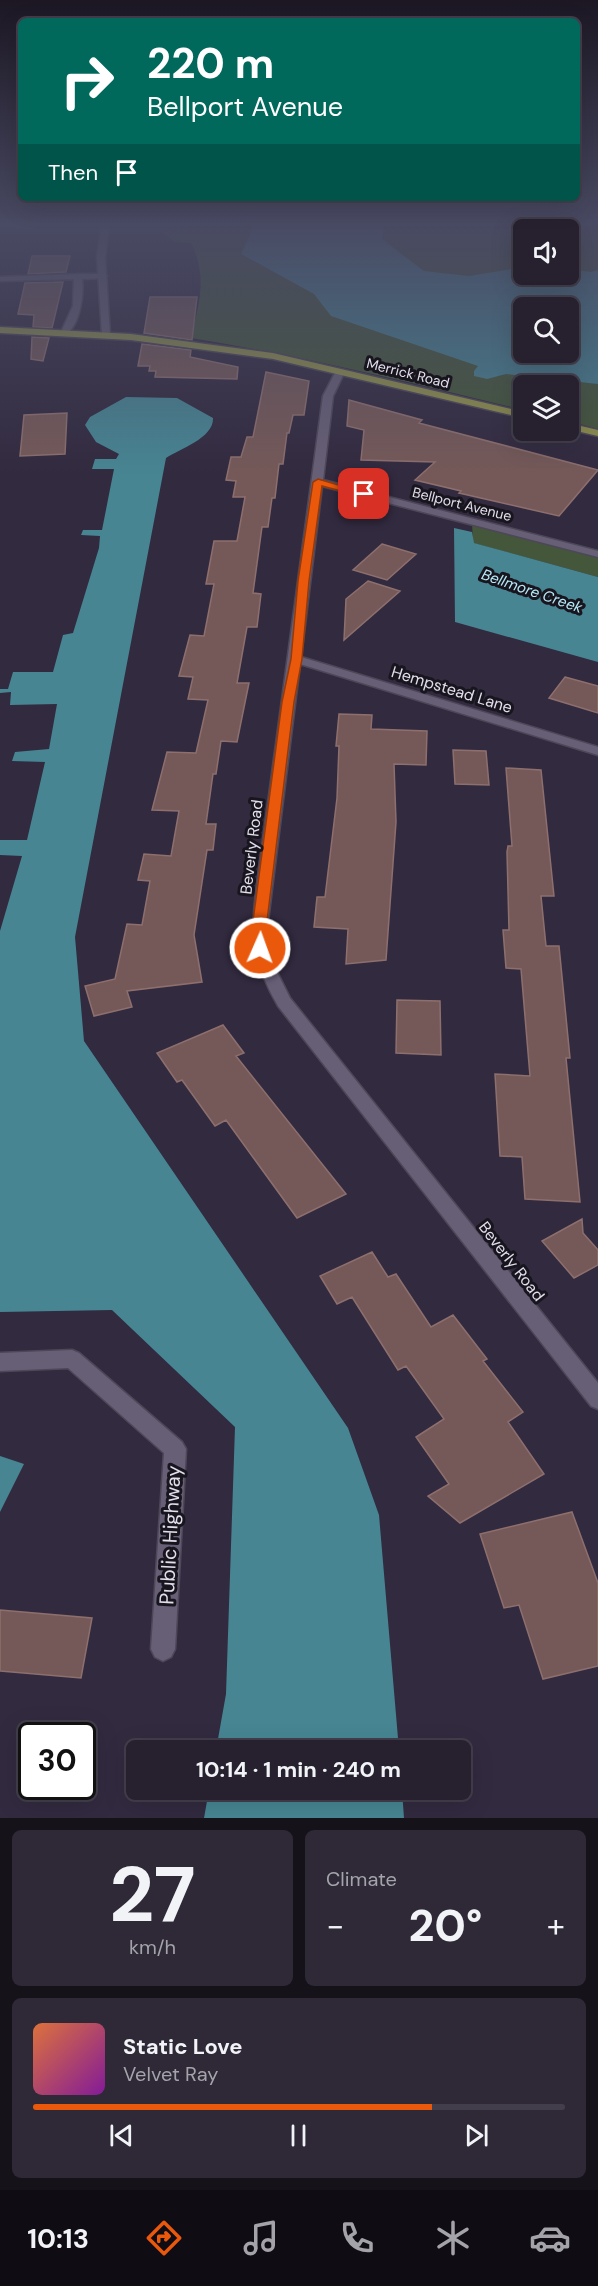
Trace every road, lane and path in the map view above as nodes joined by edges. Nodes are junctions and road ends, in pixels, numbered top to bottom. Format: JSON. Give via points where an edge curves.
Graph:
{"nodes":[{"id":1,"x":77,"y":307,"type":"edge"},
{"id":2,"x":105,"y":307,"type":"edge"},
{"id":3,"x":0,"y":330,"type":"edge"},
{"id":4,"x":64,"y":332,"type":"junction"},
{"id":5,"x":106,"y":335,"type":"junction"},
{"id":6,"x":340,"y":371,"type":"junction"},
{"id":7,"x":513,"y":412,"type":"edge"},
{"id":8,"x":579,"y":429,"type":"edge"},
{"id":9,"x":598,"y":433,"type":"edge"},
{"id":10,"x":318,"y":482,"type":"junction"},
{"id":11,"x":598,"y":554,"type":"edge"},
{"id":12,"x":296,"y":659,"type":"junction"},
{"id":13,"x":598,"y":751,"type":"edge"},
{"id":14,"x":0,"y":1362,"type":"edge"},
{"id":15,"x":598,"y":1399,"type":"edge"},
{"id":16,"x":163,"y":1649,"type":"dead end"}],
"edges":[{"from":1,"to":4,"type":"street"},
{"from":2,"to":5,"type":"street"},
{"from":3,"to":4,"type":"main road","name":"Merrick Road"},
{"from":4,"to":5,"type":"main road","name":"Merrick Road"},
{"from":5,"to":6,"type":"main road","name":"Merrick Road","via":[[273,356]]},
{"from":6,"to":7,"type":"main road","name":"Merrick Road"},
{"from":6,"to":10,"type":"street","name":"Beverly Road","via":[[328,396]]},
{"from":8,"to":9,"type":"main road"},
{"from":10,"to":11,"type":"street","name":"Bellport Avenue"},
{"from":10,"to":12,"type":"street","name":"Beverly Road"},
{"from":12,"to":13,"type":"street","name":"Hempstead Lane"},
{"from":12,"to":15,"type":"street","name":"Beverly Road","via":[[260,921],[260,948],[268,976],[284,1002]]},
{"from":14,"to":16,"type":"street","name":"Public Highway","via":[[72,1359],[175,1449]]}]}
